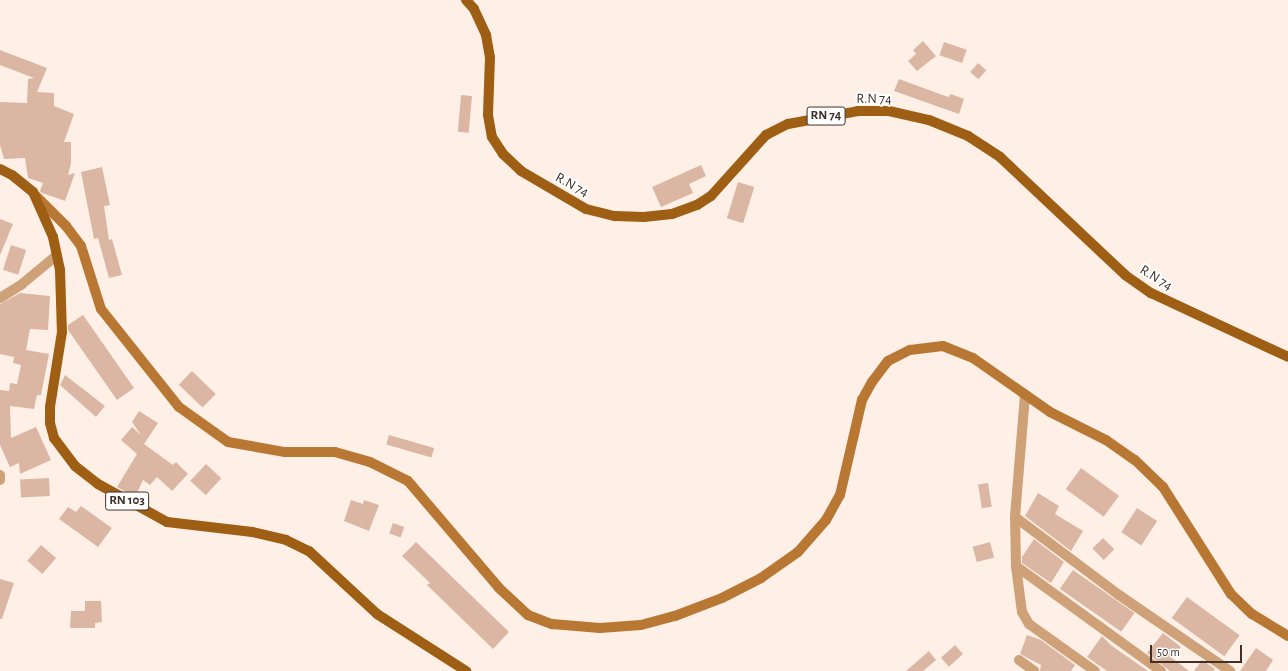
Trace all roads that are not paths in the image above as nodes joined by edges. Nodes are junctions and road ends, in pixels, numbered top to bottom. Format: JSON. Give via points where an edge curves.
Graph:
{"nodes":[{"id":1,"x":466,"y":0,"type":"edge"},
{"id":2,"x":0,"y":169,"type":"edge"},
{"id":3,"x":32,"y":192,"type":"junction"},
{"id":4,"x":57,"y":255,"type":"junction"},
{"id":5,"x":0,"y":298,"type":"edge"},
{"id":6,"x":1288,"y":357,"type":"edge"},
{"id":7,"x":1025,"y":394,"type":"junction"},
{"id":8,"x":0,"y":476,"type":"edge"},
{"id":9,"x":0,"y":480,"type":"edge"},
{"id":10,"x":1015,"y":517,"type":"junction"},
{"id":11,"x":1016,"y":566,"type":"junction"},
{"id":12,"x":1288,"y":636,"type":"edge"},
{"id":13,"x":1019,"y":660,"type":"dead end"},
{"id":14,"x":466,"y":671,"type":"edge"},
{"id":15,"x":1034,"y":671,"type":"edge"},
{"id":16,"x":1096,"y":671,"type":"edge"},
{"id":17,"x":1161,"y":671,"type":"edge"},
{"id":18,"x":1230,"y":671,"type":"edge"}],
"edges":[{"from":1,"to":6,"type":"main road","name":"R.N 74","number":"RN 74","via":[[486,35],[488,115],[492,137],[503,154],[520,171],[586,209],[615,216],[644,217],[672,214],[697,205],[711,196],[766,135],[788,124],[858,111],[889,111],[929,120],[968,136],[1000,156],[1125,275],[1151,294]]},
{"from":2,"to":3,"type":"main road","number":"RN 103","via":[[12,175]]},
{"from":3,"to":4,"type":"main road","number":"RN 103"},
{"from":3,"to":7,"type":"street","via":[[66,226],[81,246],[101,309],[179,407],[228,442],[285,452],[335,452],[370,462],[408,481],[499,588],[528,615],[552,624],[600,628],[642,625],[675,616],[722,598],[761,578],[798,552],[826,520],[840,495],[862,400],[888,361],[910,350],[943,346],[966,355]]},
{"from":4,"to":5,"type":"street","via":[[22,284]]},
{"from":4,"to":14,"type":"main road","number":"RN 103","via":[[62,332],[50,407],[50,423],[54,438],[75,466],[98,484],[167,522],[252,532],[286,540],[309,551],[377,614]]},
{"from":7,"to":10,"type":"street"},
{"from":7,"to":12,"type":"street","via":[[1050,412],[1106,440],[1135,460],[1170,498],[1230,594],[1252,614]]},
{"from":8,"to":9,"type":"street"},
{"from":10,"to":11,"type":"street"},
{"from":10,"to":18,"type":"street","via":[[1119,595]]},
{"from":11,"to":16,"type":"street","via":[[1022,612],[1029,624]]},
{"from":11,"to":17,"type":"street"},
{"from":13,"to":15,"type":"street"}]}
